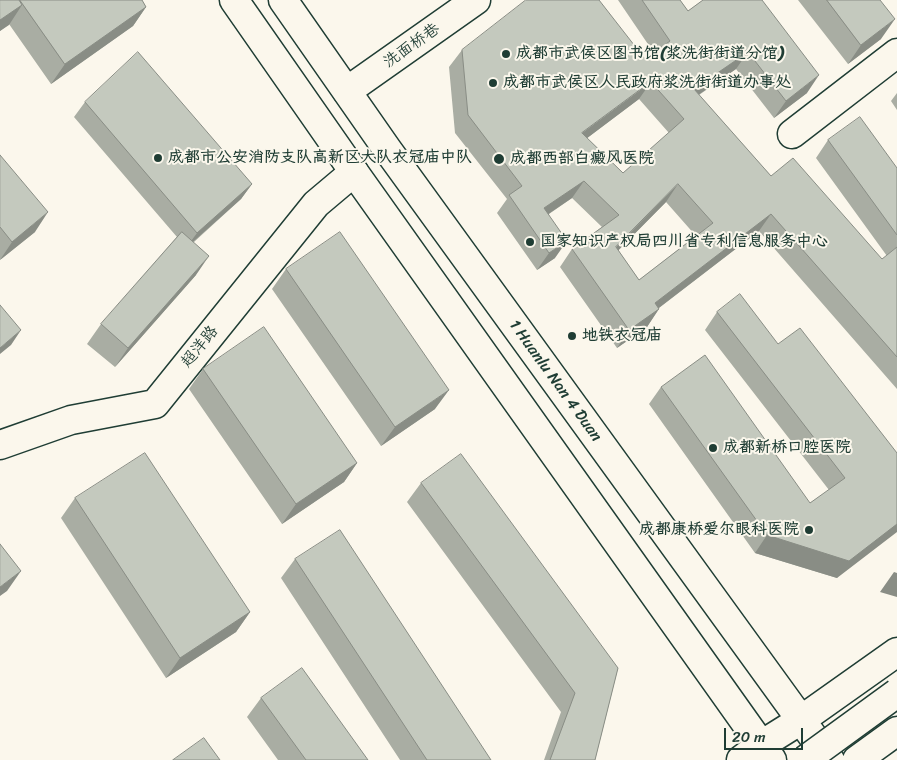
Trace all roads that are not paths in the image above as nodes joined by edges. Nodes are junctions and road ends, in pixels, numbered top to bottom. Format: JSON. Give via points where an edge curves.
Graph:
{"nodes":[{"id":1,"x":234,"y":0,"type":"edge"},
{"id":2,"x":283,"y":0,"type":"edge"},
{"id":3,"x":476,"y":0,"type":"edge"},
{"id":4,"x":897,"y":53,"type":"edge"},
{"id":5,"x":347,"y":91,"type":"junction"},
{"id":6,"x":792,"y":134,"type":"dead end"},
{"id":7,"x":354,"y":172,"type":"junction"},
{"id":8,"x":0,"y":445,"type":"edge"},
{"id":9,"x":897,"y":652,"type":"edge"},
{"id":10,"x":897,"y":693,"type":"edge"},
{"id":11,"x":801,"y":720,"type":"junction"},
{"id":12,"x":897,"y":731,"type":"edge"},
{"id":13,"x":758,"y":755,"type":"edge"},
{"id":14,"x":805,"y":760,"type":"edge"},
{"id":15,"x":830,"y":760,"type":"edge"},
{"id":16,"x":857,"y":760,"type":"edge"}],
"edges":[{"from":1,"to":7,"type":"main road"},
{"from":2,"to":5,"type":"main road","name":"1 Huanlu Nan 4 Duan"},
{"from":3,"to":5,"type":"main road","name":"洗面桥巷"},
{"from":4,"to":6,"type":"main road"},
{"from":5,"to":11,"type":"main road","name":"1 Huanlu Nan 4 Duan"},
{"from":7,"to":8,"type":"main road","name":"超洋路","via":[[316,204],[154,404],[71,420]]},
{"from":7,"to":13,"type":"main road"},
{"from":9,"to":11,"type":"main road"},
{"from":10,"to":14,"type":"main road","bridge":true},
{"from":11,"to":13,"type":"main road"},
{"from":11,"to":15,"type":"main road","name":"1 Huanlu Nan 4 Duan"},
{"from":12,"to":16,"type":"main road"}]}
